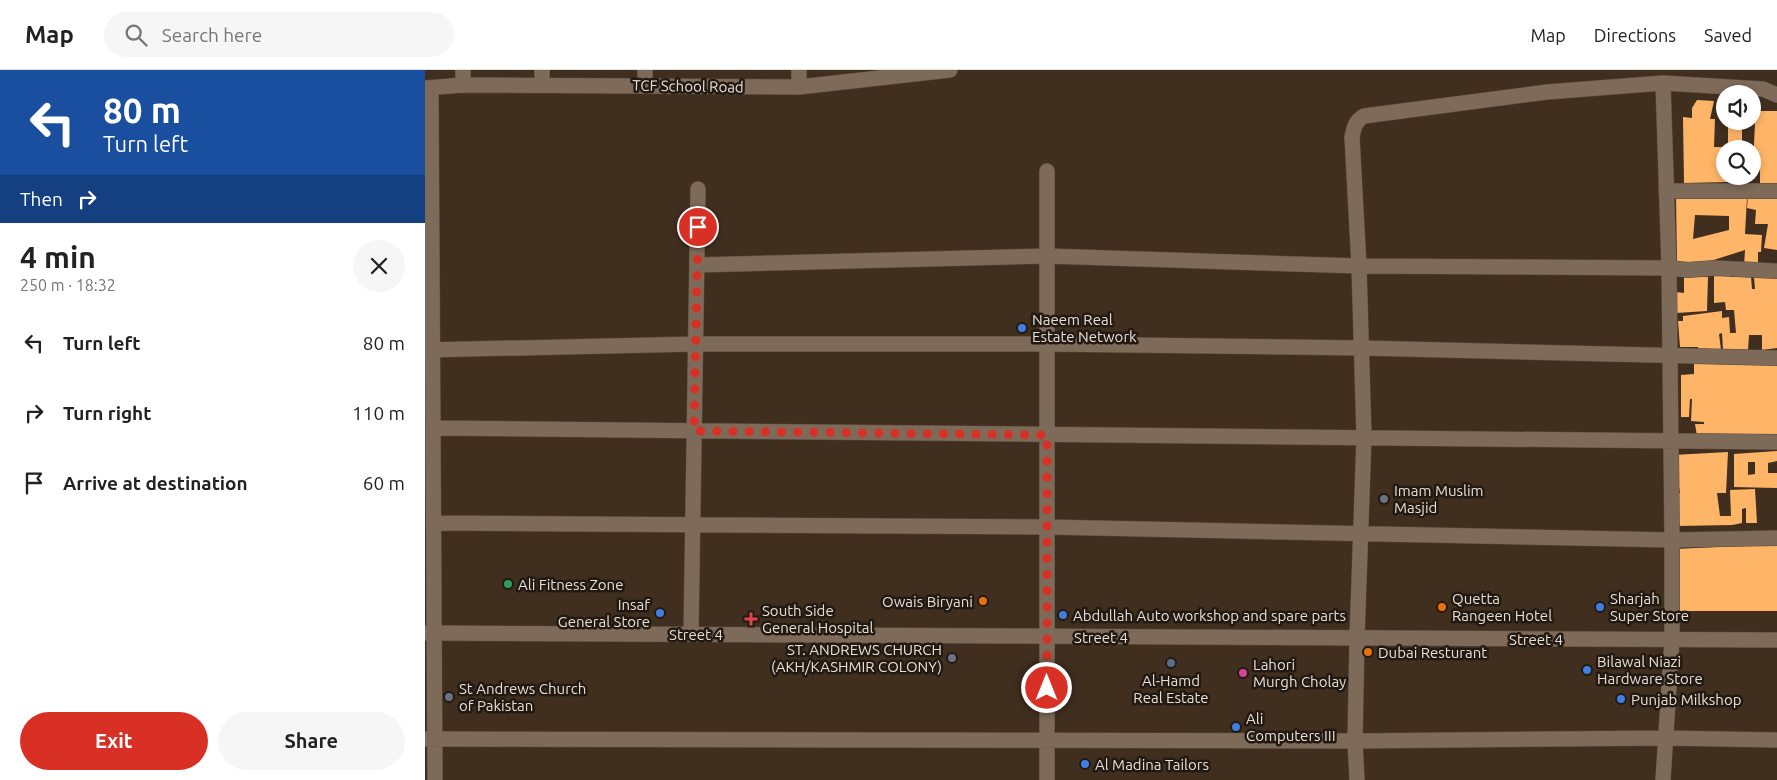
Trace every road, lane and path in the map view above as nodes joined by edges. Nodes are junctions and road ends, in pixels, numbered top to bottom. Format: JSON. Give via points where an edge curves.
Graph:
{"nodes":[{"id":1,"x":645,"y":70,"type":"edge"},
{"id":2,"x":799,"y":70,"type":"edge"},
{"id":3,"x":949,"y":70,"type":"edge"},
{"id":4,"x":463,"y":77,"type":"edge"},
{"id":5,"x":542,"y":77,"type":"edge"},
{"id":6,"x":1663,"y":84,"type":"junction"},
{"id":7,"x":645,"y":86,"type":"junction"},
{"id":8,"x":799,"y":87,"type":"junction"},
{"id":9,"x":429,"y":92,"type":"edge"},
{"id":10,"x":1777,"y":95,"type":"edge"},
{"id":11,"x":1047,"y":171,"type":"dead end"},
{"id":12,"x":698,"y":189,"type":"dead end"},
{"id":13,"x":1666,"y":191,"type":"junction"},
{"id":14,"x":1777,"y":191,"type":"edge"},
{"id":15,"x":1047,"y":256,"type":"junction"},
{"id":16,"x":697,"y":265,"type":"junction"},
{"id":17,"x":1359,"y":266,"type":"junction"},
{"id":18,"x":1669,"y":268,"type":"junction"},
{"id":19,"x":1777,"y":271,"type":"edge"},
{"id":20,"x":696,"y":344,"type":"junction"},
{"id":21,"x":1047,"y":344,"type":"junction"},
{"id":22,"x":1361,"y":348,"type":"junction"},
{"id":23,"x":429,"y":350,"type":"edge"},
{"id":24,"x":1669,"y":356,"type":"junction"},
{"id":25,"x":1777,"y":358,"type":"edge"},
{"id":26,"x":434,"y":428,"type":"junction"},
{"id":27,"x":694,"y":431,"type":"junction"},
{"id":28,"x":1047,"y":435,"type":"junction"},
{"id":29,"x":1364,"y":437,"type":"junction"},
{"id":30,"x":1670,"y":440,"type":"junction"},
{"id":31,"x":1777,"y":442,"type":"edge"},
{"id":32,"x":429,"y":446,"type":"edge"},
{"id":33,"x":429,"y":500,"type":"edge"},
{"id":34,"x":434,"y":523,"type":"junction"},
{"id":35,"x":693,"y":525,"type":"junction"},
{"id":36,"x":1047,"y":526,"type":"junction"},
{"id":37,"x":1361,"y":533,"type":"junction"},
{"id":38,"x":1777,"y":538,"type":"edge"},
{"id":39,"x":1672,"y":540,"type":"junction"},
{"id":40,"x":430,"y":633,"type":"edge"},
{"id":41,"x":691,"y":634,"type":"junction"},
{"id":42,"x":1047,"y":637,"type":"junction"},
{"id":43,"x":1357,"y":638,"type":"junction"},
{"id":44,"x":1672,"y":640,"type":"junction"},
{"id":45,"x":1777,"y":640,"type":"edge"},
{"id":46,"x":1666,"y":738,"type":"junction"},
{"id":47,"x":430,"y":739,"type":"edge"},
{"id":48,"x":1047,"y":740,"type":"junction"},
{"id":49,"x":1777,"y":740,"type":"edge"},
{"id":50,"x":1355,"y":741,"type":"junction"},
{"id":51,"x":435,"y":780,"type":"edge"},
{"id":52,"x":1047,"y":780,"type":"edge"},
{"id":53,"x":1357,"y":780,"type":"edge"},
{"id":54,"x":1663,"y":780,"type":"edge"}],
"edges":[{"from":1,"to":7,"type":"street"},
{"from":2,"to":8,"type":"street"},
{"from":3,"to":8,"type":"street","name":"TCF School Road"},
{"from":4,"to":5,"type":"street","name":"TCF School Road"},
{"from":4,"to":9,"type":"street","name":"TCF School Road"},
{"from":5,"to":7,"type":"street","name":"TCF School Road"},
{"from":6,"to":10,"type":"street","via":[[1763,89]]},
{"from":6,"to":13,"type":"street"},
{"from":6,"to":17,"type":"street","via":[[1547,92],[1364,116],[1354,127],[1352,137]]},
{"from":7,"to":8,"type":"street","name":"TCF School Road"},
{"from":9,"to":23,"type":"street"},
{"from":11,"to":15,"type":"street"},
{"from":12,"to":16,"type":"street"},
{"from":13,"to":14,"type":"street"},
{"from":13,"to":18,"type":"street"},
{"from":15,"to":16,"type":"street"},
{"from":15,"to":17,"type":"street"},
{"from":15,"to":21,"type":"street"},
{"from":16,"to":20,"type":"street"},
{"from":17,"to":18,"type":"street"},
{"from":17,"to":22,"type":"street"},
{"from":18,"to":19,"type":"street"},
{"from":18,"to":24,"type":"street"},
{"from":20,"to":21,"type":"street"},
{"from":20,"to":23,"type":"street"},
{"from":20,"to":27,"type":"street"},
{"from":21,"to":22,"type":"street"},
{"from":21,"to":28,"type":"street"},
{"from":22,"to":24,"type":"street"},
{"from":22,"to":29,"type":"street"},
{"from":23,"to":26,"type":"street"},
{"from":24,"to":25,"type":"street"},
{"from":24,"to":30,"type":"street"},
{"from":26,"to":27,"type":"street"},
{"from":26,"to":32,"type":"street"},
{"from":27,"to":28,"type":"street"},
{"from":27,"to":35,"type":"street"},
{"from":28,"to":29,"type":"street"},
{"from":28,"to":36,"type":"street"},
{"from":29,"to":30,"type":"street"},
{"from":29,"to":37,"type":"street"},
{"from":30,"to":31,"type":"street"},
{"from":30,"to":39,"type":"street"},
{"from":32,"to":33,"type":"street"},
{"from":33,"to":34,"type":"street"},
{"from":34,"to":35,"type":"street"},
{"from":34,"to":40,"type":"street"},
{"from":35,"to":36,"type":"street"},
{"from":35,"to":41,"type":"street"},
{"from":36,"to":37,"type":"street"},
{"from":36,"to":42,"type":"street"},
{"from":37,"to":39,"type":"street"},
{"from":37,"to":43,"type":"street"},
{"from":38,"to":39,"type":"street"},
{"from":39,"to":44,"type":"street"},
{"from":40,"to":41,"type":"street","name":"Street 4"},
{"from":40,"to":47,"type":"street"},
{"from":41,"to":42,"type":"street","name":"Street 4"},
{"from":42,"to":43,"type":"street","name":"Street 4"},
{"from":42,"to":48,"type":"street"},
{"from":43,"to":44,"type":"street","name":"Street 4"},
{"from":43,"to":50,"type":"street"},
{"from":44,"to":45,"type":"street","name":"Street 4"},
{"from":44,"to":46,"type":"street"},
{"from":46,"to":49,"type":"street"},
{"from":46,"to":50,"type":"street"},
{"from":46,"to":54,"type":"street"},
{"from":47,"to":48,"type":"street"},
{"from":47,"to":51,"type":"street"},
{"from":48,"to":50,"type":"street"},
{"from":48,"to":52,"type":"street"},
{"from":50,"to":53,"type":"street"}]}
